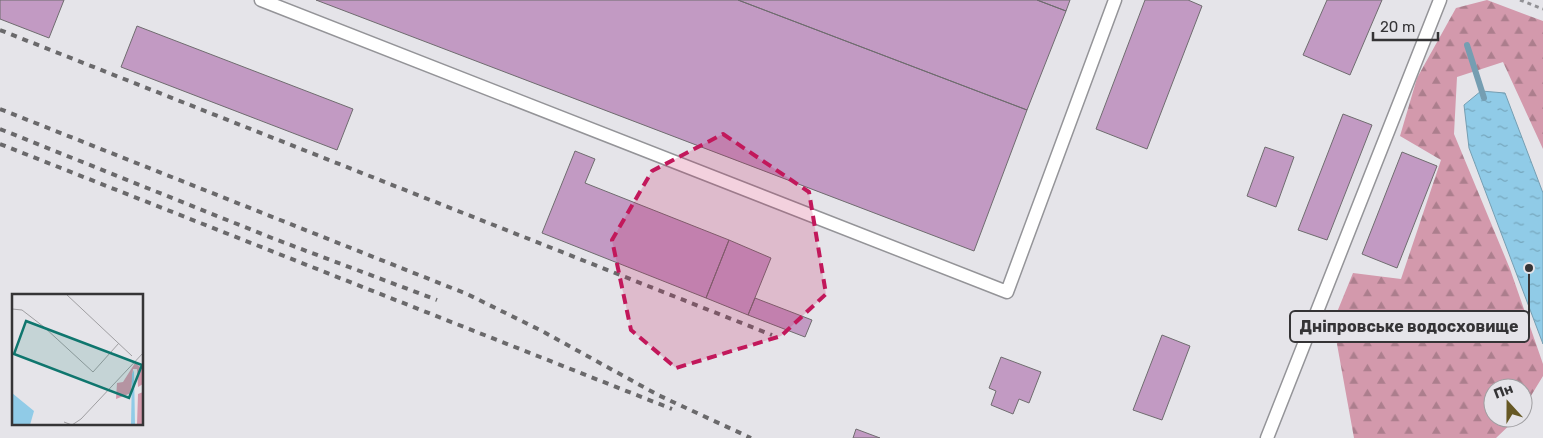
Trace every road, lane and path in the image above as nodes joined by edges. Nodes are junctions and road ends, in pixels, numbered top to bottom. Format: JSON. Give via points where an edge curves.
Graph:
{"nodes":[{"id":1,"x":261,"y":0,"type":"edge"},
{"id":2,"x":1115,"y":0,"type":"edge"},
{"id":3,"x":1440,"y":0,"type":"edge"},
{"id":4,"x":1520,"y":0,"type":"edge"},
{"id":5,"x":1543,"y":9,"type":"edge"},
{"id":6,"x":1267,"y":438,"type":"edge"}],
"edges":[{"from":1,"to":2,"type":"lane","via":[[1007,292]]},
{"from":3,"to":6,"type":"lane"},
{"from":4,"to":5,"type":"path"}]}
